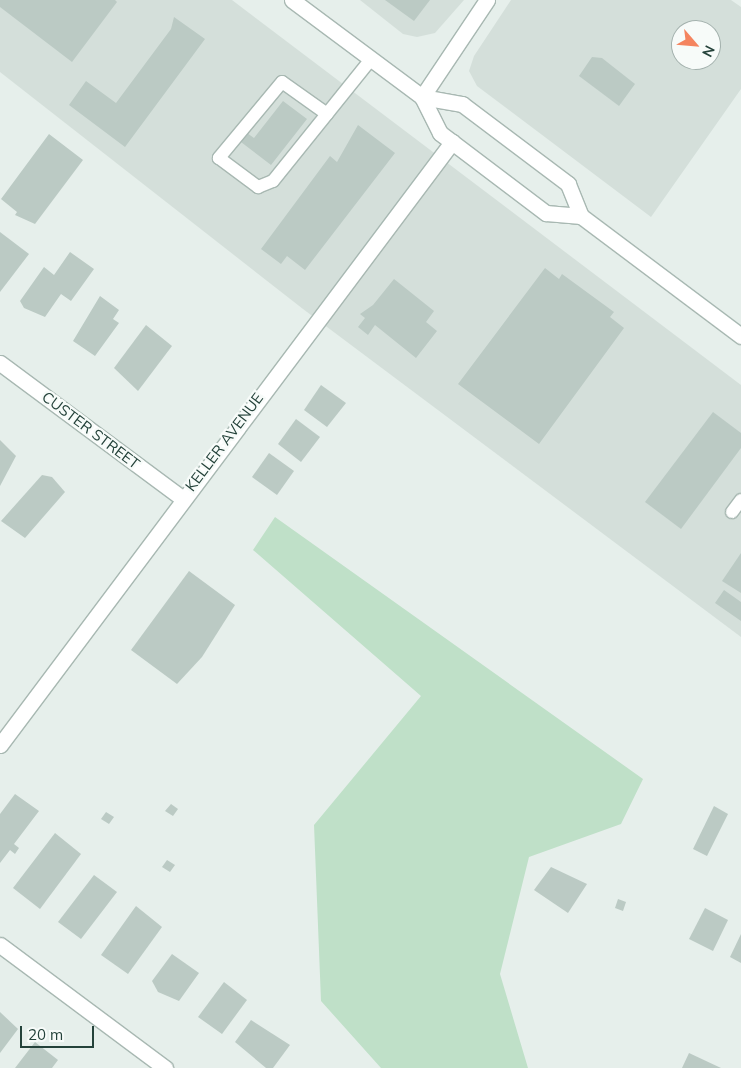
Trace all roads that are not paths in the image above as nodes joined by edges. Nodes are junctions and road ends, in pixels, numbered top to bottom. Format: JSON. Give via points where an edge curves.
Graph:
{"nodes":[{"id":1,"x":292,"y":0,"type":"edge"},
{"id":2,"x":487,"y":0,"type":"edge"},
{"id":3,"x":371,"y":59,"type":"junction"},
{"id":4,"x":422,"y":97,"type":"junction"},
{"id":5,"x":327,"y":114,"type":"junction"},
{"id":6,"x":452,"y":142,"type":"junction"},
{"id":7,"x":581,"y":216,"type":"junction"},
{"id":8,"x":741,"y":336,"type":"edge"},
{"id":9,"x":0,"y":363,"type":"edge"},
{"id":10,"x":182,"y":498,"type":"junction"},
{"id":11,"x":741,"y":500,"type":"edge"},
{"id":12,"x":732,"y":512,"type":"dead end"},
{"id":13,"x":0,"y":745,"type":"edge"},
{"id":14,"x":0,"y":945,"type":"edge"},
{"id":15,"x":165,"y":1068,"type":"edge"}],
"edges":[{"from":1,"to":3,"type":"street"},
{"from":2,"to":4,"type":"street"},
{"from":3,"to":4,"type":"street"},
{"from":3,"to":5,"type":"lane"},
{"from":4,"to":6,"type":"street","via":[[440,133]]},
{"from":4,"to":7,"type":"street","via":[[462,104],[568,184]]},
{"from":5,"to":5,"type":"lane","via":[[273,181],[258,187],[219,158],[282,82]]},
{"from":6,"to":7,"type":"street","via":[[546,213]]},
{"from":6,"to":10,"type":"street","name":"KELLER AVENUE"},
{"from":7,"to":8,"type":"street"},
{"from":9,"to":10,"type":"street","name":"CUSTER STREET"},
{"from":10,"to":13,"type":"street","name":"KELLER AVENUE"},
{"from":11,"to":12,"type":"lane"},
{"from":14,"to":15,"type":"street"}]}
